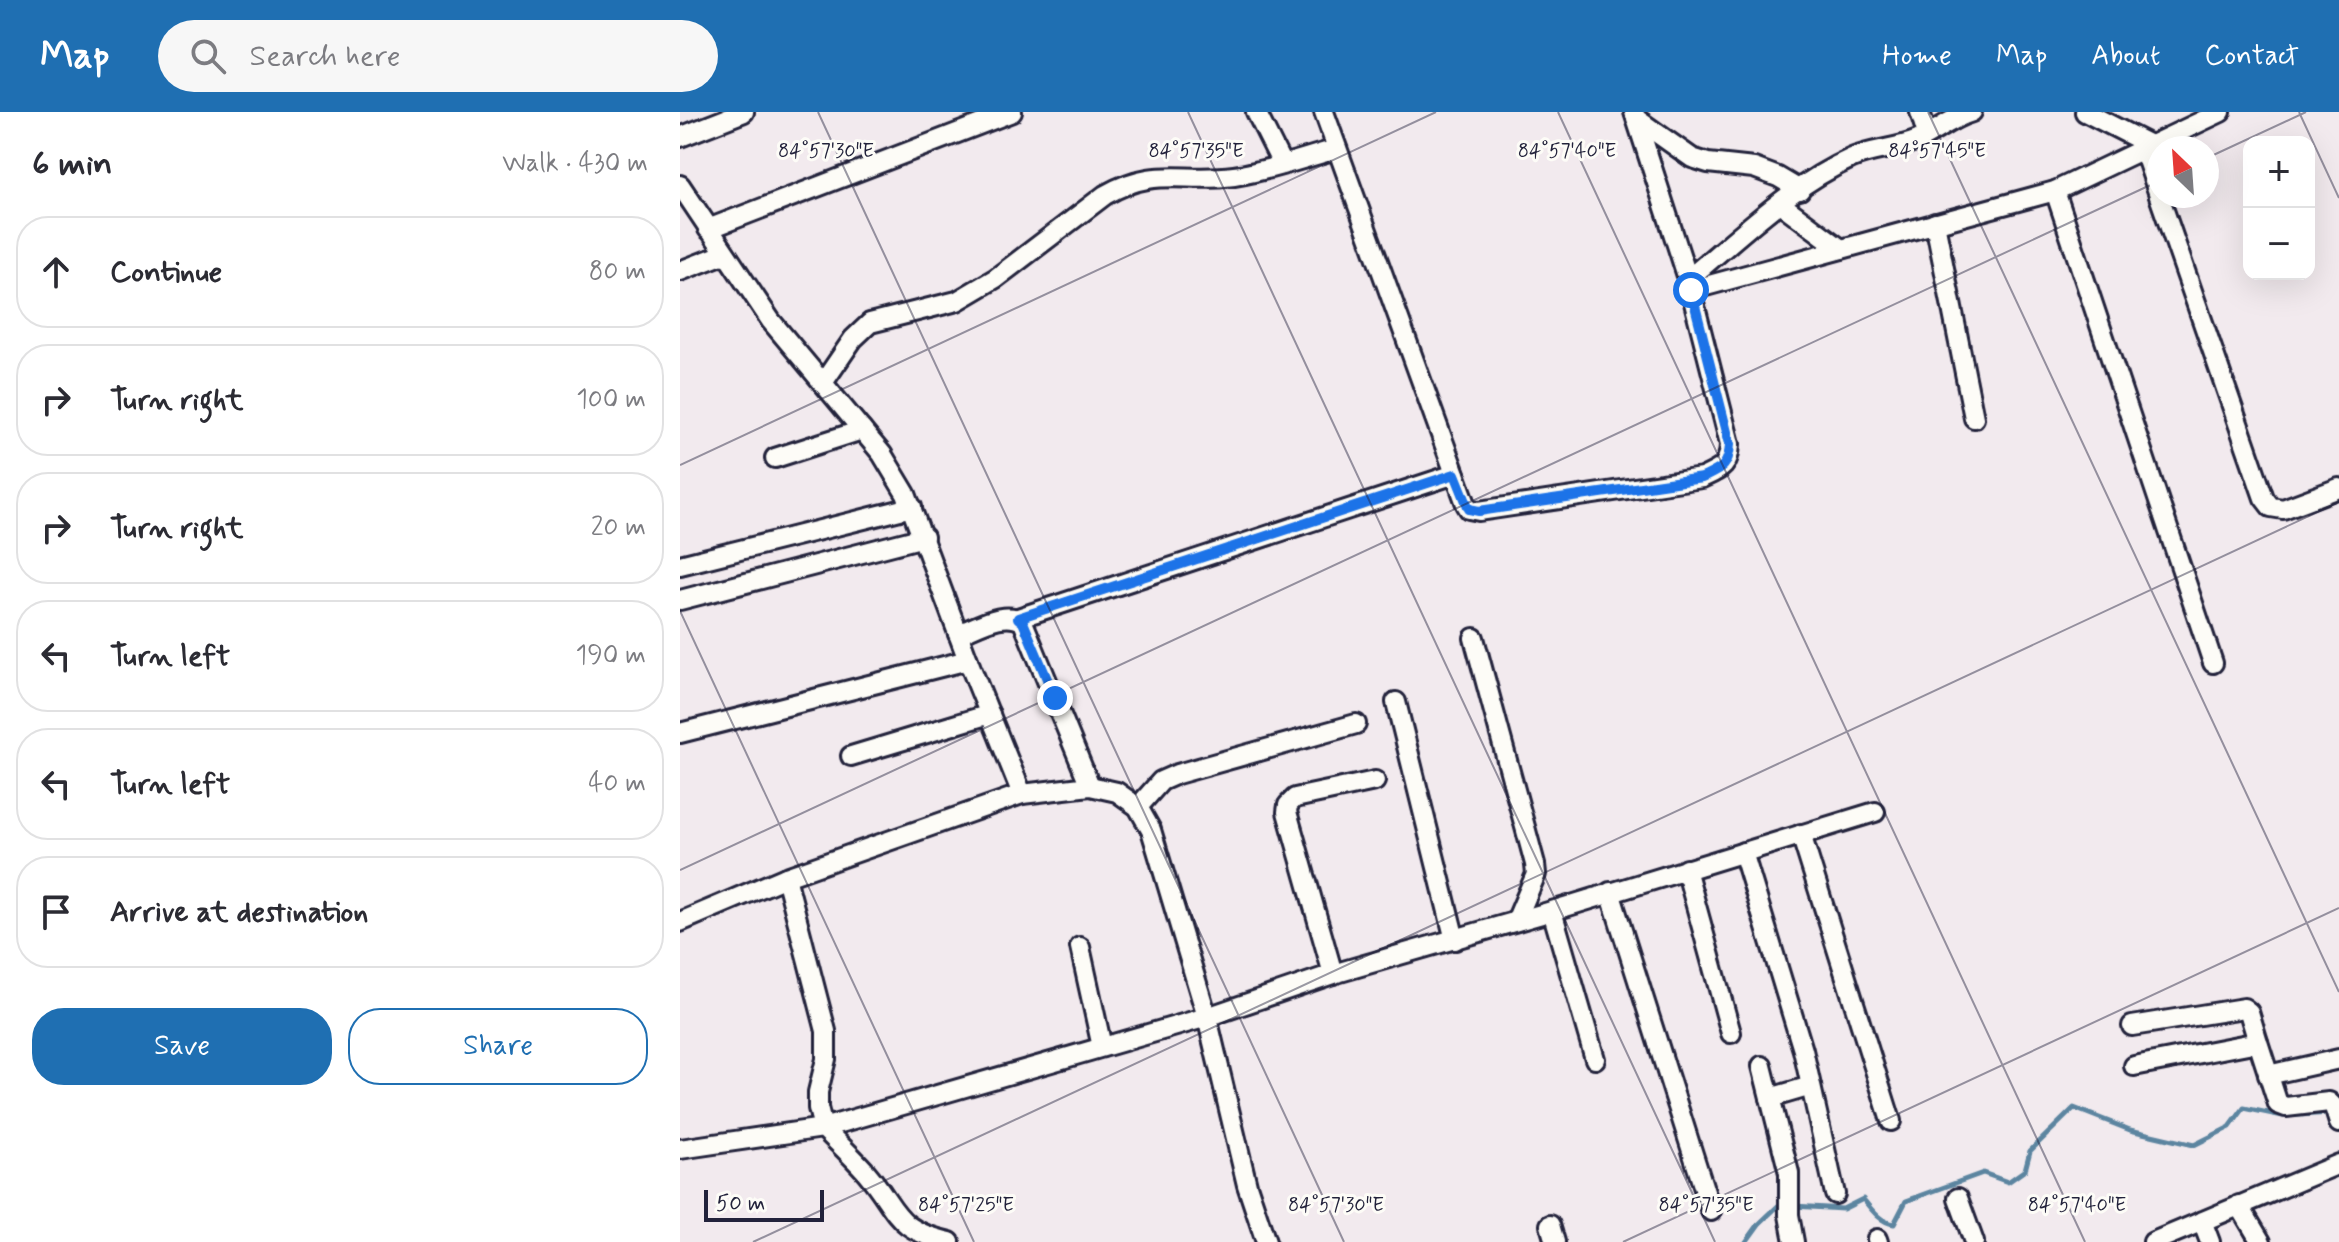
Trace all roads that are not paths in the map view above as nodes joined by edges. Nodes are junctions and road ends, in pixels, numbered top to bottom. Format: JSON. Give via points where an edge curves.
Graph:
{"nodes":[{"id":1,"x":744,"y":112,"type":"edge"},
{"id":2,"x":1012,"y":112,"type":"edge"},
{"id":3,"x":1256,"y":112,"type":"edge"},
{"id":4,"x":1324,"y":112,"type":"edge"},
{"id":5,"x":1920,"y":112,"type":"edge"},
{"id":6,"x":1972,"y":112,"type":"edge"},
{"id":7,"x":2085,"y":112,"type":"edge"},
{"id":8,"x":2221,"y":112,"type":"edge"},
{"id":9,"x":1636,"y":116,"type":"edge"},
{"id":10,"x":1927,"y":134,"type":"junction"},
{"id":11,"x":680,"y":137,"type":"edge"},
{"id":12,"x":2146,"y":146,"type":"junction"},
{"id":13,"x":1337,"y":149,"type":"junction"},
{"id":14,"x":2147,"y":150,"type":"edge"},
{"id":15,"x":1282,"y":164,"type":"junction"},
{"id":16,"x":680,"y":185,"type":"edge"},
{"id":17,"x":1800,"y":190,"type":"junction"},
{"id":18,"x":2055,"y":191,"type":"junction"},
{"id":19,"x":1781,"y":204,"type":"junction"},
{"id":20,"x":2164,"y":208,"type":"edge"},
{"id":21,"x":1935,"y":223,"type":"junction"},
{"id":22,"x":708,"y":229,"type":"junction"},
{"id":23,"x":1841,"y":249,"type":"junction"},
{"id":24,"x":724,"y":254,"type":"junction"},
{"id":25,"x":680,"y":271,"type":"edge"},
{"id":26,"x":1689,"y":284,"type":"junction"},
{"id":27,"x":823,"y":383,"type":"junction"},
{"id":28,"x":1974,"y":418,"type":"dead end"},
{"id":29,"x":862,"y":430,"type":"junction"},
{"id":30,"x":775,"y":458,"type":"dead end"},
{"id":31,"x":1455,"y":474,"type":"junction"},
{"id":32,"x":2339,"y":488,"type":"edge"},
{"id":33,"x":912,"y":507,"type":"junction"},
{"id":34,"x":924,"y":537,"type":"junction"},
{"id":35,"x":680,"y":565,"type":"edge"},
{"id":36,"x":680,"y":600,"type":"edge"},
{"id":37,"x":1018,"y":618,"type":"junction"},
{"id":38,"x":958,"y":634,"type":"junction"},
{"id":39,"x":1474,"y":638,"type":"dead end"},
{"id":40,"x":968,"y":660,"type":"junction"},
{"id":41,"x":2213,"y":663,"type":"dead end"},
{"id":42,"x":1396,"y":702,"type":"dead end"},
{"id":43,"x":990,"y":714,"type":"junction"},
{"id":44,"x":1356,"y":724,"type":"dead end"},
{"id":45,"x":680,"y":733,"type":"edge"},
{"id":46,"x":851,"y":756,"type":"dead end"},
{"id":47,"x":1375,"y":781,"type":"dead end"},
{"id":48,"x":1090,"y":786,"type":"junction"},
{"id":49,"x":1022,"y":794,"type":"junction"},
{"id":50,"x":1138,"y":807,"type":"junction"},
{"id":51,"x":1875,"y":812,"type":"dead end"},
{"id":52,"x":1801,"y":834,"type":"junction"},
{"id":53,"x":1743,"y":852,"type":"junction"},
{"id":54,"x":1686,"y":869,"type":"junction"},
{"id":55,"x":786,"y":877,"type":"junction"},
{"id":56,"x":1610,"y":892,"type":"junction"},
{"id":57,"x":1552,"y":911,"type":"junction"},
{"id":58,"x":1516,"y":921,"type":"junction"},
{"id":59,"x":680,"y":922,"type":"edge"},
{"id":60,"x":1455,"y":940,"type":"junction"},
{"id":61,"x":1080,"y":947,"type":"dead end"},
{"id":62,"x":1333,"y":974,"type":"junction"},
{"id":63,"x":1207,"y":1017,"type":"junction"},
{"id":64,"x":2132,"y":1026,"type":"dead end"},
{"id":65,"x":1731,"y":1033,"type":"dead end"},
{"id":66,"x":2258,"y":1042,"type":"junction"},
{"id":67,"x":1102,"y":1047,"type":"junction"},
{"id":68,"x":1595,"y":1059,"type":"dead end"},
{"id":69,"x":2339,"y":1059,"type":"edge"},
{"id":70,"x":1762,"y":1066,"type":"dead end"},
{"id":71,"x":2134,"y":1066,"type":"dead end"},
{"id":72,"x":2268,"y":1075,"type":"junction"},
{"id":73,"x":1811,"y":1086,"type":"junction"},
{"id":74,"x":1770,"y":1098,"type":"junction"},
{"id":75,"x":2336,"y":1115,"type":"edge"},
{"id":76,"x":1891,"y":1121,"type":"dead end"},
{"id":77,"x":823,"y":1128,"type":"junction"},
{"id":78,"x":680,"y":1149,"type":"edge"},
{"id":79,"x":2339,"y":1164,"type":"edge"},
{"id":80,"x":1835,"y":1194,"type":"dead end"},
{"id":81,"x":1958,"y":1198,"type":"dead end"},
{"id":82,"x":2239,"y":1205,"type":"junction"},
{"id":83,"x":1711,"y":1211,"type":"dead end"},
{"id":84,"x":2202,"y":1221,"type":"junction"},
{"id":85,"x":928,"y":1240,"type":"edge"},
{"id":86,"x":2162,"y":1240,"type":"edge"},
{"id":87,"x":950,"y":1242,"type":"edge"},
{"id":88,"x":1266,"y":1242,"type":"edge"},
{"id":89,"x":1794,"y":1242,"type":"edge"},
{"id":90,"x":1974,"y":1242,"type":"edge"},
{"id":91,"x":2210,"y":1242,"type":"edge"},
{"id":92,"x":2261,"y":1242,"type":"edge"}],
"edges":[{"from":1,"to":11,"type":"street"},
{"from":2,"to":22,"type":"street"},
{"from":3,"to":15,"type":"street"},
{"from":4,"to":13,"type":"street"},
{"from":5,"to":10,"type":"street"},
{"from":6,"to":10,"type":"street"},
{"from":7,"to":12,"type":"street"},
{"from":8,"to":12,"type":"street"},
{"from":9,"to":17,"type":"street","via":[[1692,158],[1754,168]]},
{"from":9,"to":26,"type":"street"},
{"from":10,"to":17,"type":"street","via":[[1852,158]]},
{"from":12,"to":14,"type":"street"},
{"from":12,"to":18,"type":"street"},
{"from":13,"to":15,"type":"street"},
{"from":13,"to":31,"type":"street"},
{"from":15,"to":27,"type":"street","via":[[1229,176],[1155,176],[1123,184],[957,301],[870,323]]},
{"from":16,"to":22,"type":"street"},
{"from":17,"to":19,"type":"street"},
{"from":18,"to":21,"type":"street"},
{"from":18,"to":41,"type":"street"},
{"from":19,"to":23,"type":"street"},
{"from":19,"to":26,"type":"street"},
{"from":20,"to":32,"type":"street","via":[[2264,498],[2271,507],[2283,509]]},
{"from":21,"to":23,"type":"street"},
{"from":21,"to":28,"type":"street"},
{"from":22,"to":24,"type":"street"},
{"from":23,"to":26,"type":"street"},
{"from":24,"to":25,"type":"street"},
{"from":24,"to":27,"type":"street"},
{"from":26,"to":31,"type":"street","via":[[1730,444],[1730,458],[1721,469],[1702,478],[1479,511],[1469,509]]},
{"from":27,"to":29,"type":"street"},
{"from":29,"to":30,"type":"street"},
{"from":29,"to":33,"type":"street"},
{"from":31,"to":37,"type":"street"},
{"from":33,"to":34,"type":"street"},
{"from":33,"to":35,"type":"street"},
{"from":34,"to":36,"type":"street"},
{"from":34,"to":38,"type":"street"},
{"from":37,"to":38,"type":"street","via":[[1002,617]]},
{"from":37,"to":48,"type":"street"},
{"from":38,"to":40,"type":"street"},
{"from":39,"to":58,"type":"street","via":[[1535,864],[1536,874]]},
{"from":40,"to":43,"type":"street"},
{"from":40,"to":45,"type":"street"},
{"from":42,"to":60,"type":"street"},
{"from":43,"to":46,"type":"street"},
{"from":43,"to":49,"type":"street"},
{"from":44,"to":50,"type":"street","via":[[1177,774],[1161,781]]},
{"from":47,"to":62,"type":"street","via":[[1295,798],[1288,805]]},
{"from":48,"to":49,"type":"street"},
{"from":48,"to":50,"type":"street","via":[[1117,792]]},
{"from":49,"to":55,"type":"street"},
{"from":50,"to":63,"type":"street","via":[[1151,830]]},
{"from":51,"to":52,"type":"street"},
{"from":52,"to":53,"type":"street"},
{"from":52,"to":76,"type":"street"},
{"from":53,"to":54,"type":"street"},
{"from":53,"to":73,"type":"street"},
{"from":54,"to":56,"type":"street"},
{"from":54,"to":65,"type":"street"},
{"from":55,"to":59,"type":"street"},
{"from":55,"to":77,"type":"street","via":[[826,1031],[818,1092]]},
{"from":56,"to":57,"type":"street"},
{"from":56,"to":83,"type":"street"},
{"from":57,"to":58,"type":"street"},
{"from":57,"to":68,"type":"street"},
{"from":58,"to":60,"type":"street"},
{"from":60,"to":62,"type":"street"},
{"from":61,"to":67,"type":"street"},
{"from":62,"to":63,"type":"street"},
{"from":63,"to":67,"type":"street"},
{"from":63,"to":88,"type":"street"},
{"from":64,"to":66,"type":"street","via":[[2244,1008]]},
{"from":66,"to":71,"type":"street"},
{"from":66,"to":72,"type":"street"},
{"from":67,"to":77,"type":"street"},
{"from":69,"to":72,"type":"street"},
{"from":70,"to":74,"type":"street"},
{"from":72,"to":75,"type":"street","via":[[2278,1104],[2329,1102]]},
{"from":73,"to":74,"type":"street"},
{"from":73,"to":80,"type":"street"},
{"from":74,"to":89,"type":"street","via":[[1789,1173]]},
{"from":77,"to":78,"type":"street"},
{"from":77,"to":85,"type":"street","via":[[868,1174],[893,1212]]},
{"from":79,"to":82,"type":"street"},
{"from":81,"to":90,"type":"street"},
{"from":82,"to":84,"type":"street"},
{"from":82,"to":92,"type":"street"},
{"from":84,"to":86,"type":"street"},
{"from":84,"to":91,"type":"street"},
{"from":85,"to":87,"type":"street"}]}
